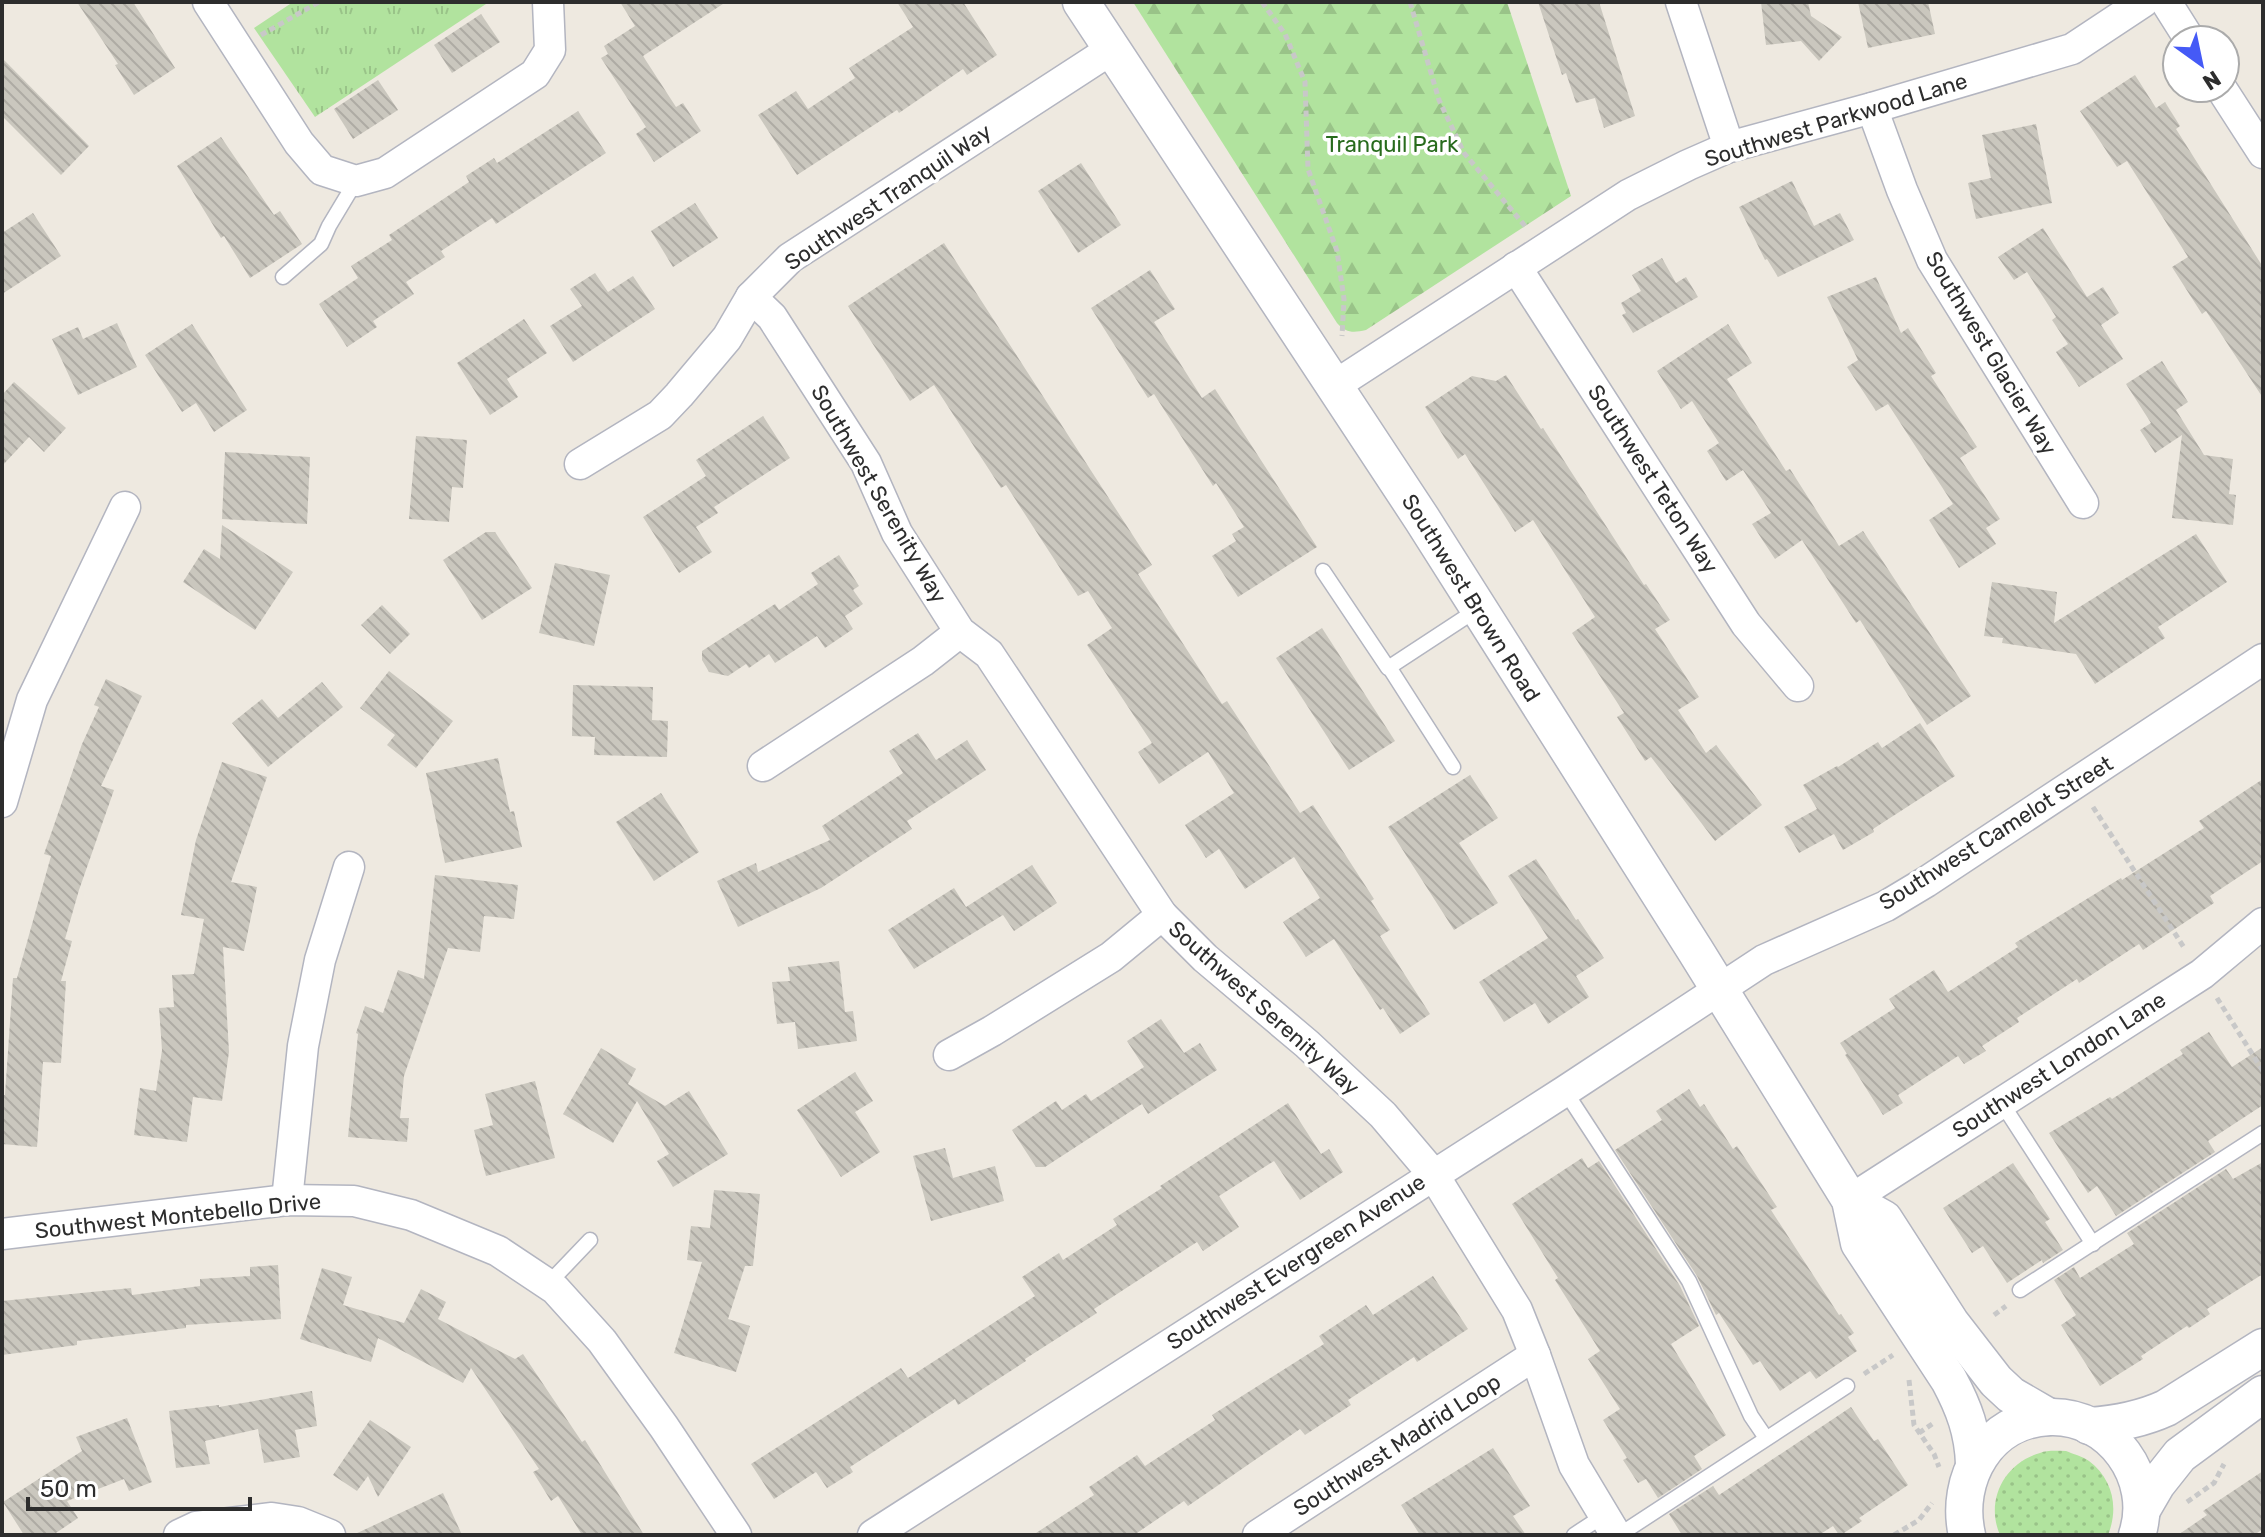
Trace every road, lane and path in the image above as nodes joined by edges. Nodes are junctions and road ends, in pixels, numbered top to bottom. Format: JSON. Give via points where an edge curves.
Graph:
{"nodes":[{"id":1,"x":208,"y":2,"type":"edge"},
{"id":2,"x":319,"y":2,"type":"edge"},
{"id":3,"x":548,"y":2,"type":"edge"},
{"id":4,"x":1081,"y":2,"type":"edge"},
{"id":5,"x":1262,"y":2,"type":"edge"},
{"id":6,"x":1410,"y":2,"type":"edge"},
{"id":7,"x":1681,"y":2,"type":"edge"},
{"id":8,"x":2143,"y":2,"type":"edge"},
{"id":9,"x":2166,"y":2,"type":"edge"},
{"id":10,"x":2180,"y":24,"type":"edge"},
{"id":11,"x":239,"y":49,"type":"junction"},
{"id":12,"x":1112,"y":49,"type":"junction"},
{"id":13,"x":2231,"y":104,"type":"edge"},
{"id":14,"x":1872,"y":108,"type":"junction"},
{"id":15,"x":1729,"y":147,"type":"junction"},
{"id":16,"x":2263,"y":153,"type":"edge"},
{"id":17,"x":356,"y":181,"type":"junction"},
{"id":18,"x":1544,"y":249,"type":"junction"},
{"id":19,"x":1516,"y":267,"type":"junction"},
{"id":20,"x":283,"y":277,"type":"dead end"},
{"id":21,"x":751,"y":297,"type":"junction"},
{"id":22,"x":1341,"y":347,"type":"dead end"},
{"id":23,"x":1334,"y":386,"type":"junction"},
{"id":24,"x":580,"y":464,"type":"dead end"},
{"id":25,"x":2083,"y":503,"type":"dead end"},
{"id":26,"x":125,"y":507,"type":"dead end"},
{"id":27,"x":1323,"y":571,"type":"dead end"},
{"id":28,"x":1478,"y":609,"type":"junction"},
{"id":29,"x":960,"y":632,"type":"junction"},
{"id":30,"x":2263,"y":659,"type":"edge"},
{"id":31,"x":1389,"y":667,"type":"junction"},
{"id":32,"x":1798,"y":686,"type":"dead end"},
{"id":33,"x":763,"y":766,"type":"dead end"},
{"id":34,"x":1453,"y":767,"type":"dead end"},
{"id":35,"x":2077,"y":782,"type":"junction"},
{"id":36,"x":2,"y":802,"type":"edge"},
{"id":37,"x":349,"y":867,"type":"dead end"},
{"id":38,"x":1162,"y":915,"type":"junction"},
{"id":39,"x":2263,"y":923,"type":"edge"},
{"id":40,"x":2202,"y":974,"type":"junction"},
{"id":41,"x":1719,"y":990,"type":"junction"},
{"id":42,"x":949,"y":1055,"type":"dead end"},
{"id":43,"x":2263,"y":1071,"type":"edge"},
{"id":44,"x":1565,"y":1091,"type":"junction"},
{"id":45,"x":2001,"y":1102,"type":"junction"},
{"id":46,"x":2263,"y":1133,"type":"edge"},
{"id":47,"x":1433,"y":1174,"type":"junction"},
{"id":48,"x":287,"y":1200,"type":"junction"},
{"id":49,"x":1850,"y":1200,"type":"junction"},
{"id":50,"x":2,"y":1234,"type":"edge"},
{"id":51,"x":590,"y":1240,"type":"dead end"},
{"id":52,"x":2093,"y":1244,"type":"junction"},
{"id":53,"x":548,"y":1284,"type":"junction"},
{"id":54,"x":2020,"y":1290,"type":"dead end"},
{"id":55,"x":2263,"y":1347,"type":"edge"},
{"id":56,"x":1535,"y":1355,"type":"junction"},
{"id":57,"x":1893,"y":1355,"type":"dead end"},
{"id":58,"x":1909,"y":1379,"type":"dead end"},
{"id":59,"x":1847,"y":1386,"type":"joint"},
{"id":60,"x":2263,"y":1394,"type":"edge"},
{"id":61,"x":2049,"y":1417,"type":"junction"},
{"id":62,"x":2089,"y":1426,"type":"junction"},
{"id":63,"x":1766,"y":1438,"type":"junction"},
{"id":64,"x":1974,"y":1464,"type":"junction"},
{"id":65,"x":1940,"y":1477,"type":"dead end"},
{"id":66,"x":2214,"y":1483,"type":"dead end"},
{"id":67,"x":2184,"y":1503,"type":"dead end"},
{"id":68,"x":1955,"y":1513,"type":"edge"},
{"id":69,"x":2140,"y":1521,"type":"edge"},
{"id":70,"x":1613,"y":1529,"type":"edge"},
{"id":71,"x":1922,"y":1532,"type":"edge"},
{"id":72,"x":179,"y":1535,"type":"edge"},
{"id":73,"x":330,"y":1535,"type":"edge"},
{"id":74,"x":736,"y":1535,"type":"edge"},
{"id":75,"x":873,"y":1535,"type":"edge"},
{"id":76,"x":1258,"y":1535,"type":"edge"},
{"id":77,"x":1574,"y":1535,"type":"edge"},
{"id":78,"x":1894,"y":1535,"type":"edge"},
{"id":79,"x":1910,"y":1535,"type":"edge"}],
"edges":[{"from":1,"to":11,"type":"street"},
{"from":2,"to":11,"type":"path"},
{"from":3,"to":17,"type":"street","via":[[550,50],[535,74],[385,173]]},
{"from":4,"to":12,"type":"street","name":"Southwest Brown Road"},
{"from":5,"to":22,"type":"path","via":[[1285,34],[1305,82],[1308,169],[1337,251],[1343,286]]},
{"from":6,"to":18,"type":"path","via":[[1439,100],[1464,153]]},
{"from":7,"to":15,"type":"street"},
{"from":8,"to":14,"type":"street","name":"Southwest Parkwood Lane","via":[[2072,49]]},
{"from":9,"to":10,"type":"street"},
{"from":11,"to":17,"type":"street","via":[[322,170]]},
{"from":12,"to":21,"type":"street","name":"Southwest Tranquil Way","via":[[790,258]]},
{"from":12,"to":23,"type":"street","name":"Southwest Brown Road"},
{"from":13,"to":16,"type":"street"},
{"from":14,"to":15,"type":"street","name":"Southwest Parkwood Lane"},
{"from":14,"to":25,"type":"street","name":"Southwest Glacier Way","via":[[1932,260]]},
{"from":15,"to":18,"type":"street","name":"Southwest Parkwood Lane","via":[[1628,195]]},
{"from":17,"to":20,"type":"lane","via":[[321,244]]},
{"from":18,"to":19,"type":"street","name":"Southwest Parkwood Lane"},
{"from":19,"to":23,"type":"street","name":"Southwest Parkwood Lane"},
{"from":19,"to":32,"type":"street","name":"Southwest Teton Way","via":[[1746,624]]},
{"from":21,"to":24,"type":"street","name":"Southwest Tranquil Way","via":[[727,338],[660,415]]},
{"from":21,"to":29,"type":"street","name":"Southwest Serenity Way","via":[[772,317],[866,463],[897,533]]},
{"from":23,"to":28,"type":"street","name":"Southwest Brown Road"},
{"from":26,"to":36,"type":"street","via":[[32,700]]},
{"from":27,"to":31,"type":"lane"},
{"from":28,"to":31,"type":"lane"},
{"from":28,"to":41,"type":"street","name":"Southwest Brown Road"},
{"from":29,"to":33,"type":"street"},
{"from":29,"to":38,"type":"street","name":"Southwest Serenity Way","via":[[989,654]]},
{"from":30,"to":35,"type":"street","name":"Southwest Camelot Street"},
{"from":31,"to":34,"type":"lane"},
{"from":35,"to":40,"type":"path"},
{"from":35,"to":41,"type":"street","name":"Southwest Camelot Street","via":[[1886,906],[1764,960]]},
{"from":37,"to":48,"type":"street","via":[[320,960],[306,1031]]},
{"from":38,"to":42,"type":"street","via":[[1111,957]]},
{"from":38,"to":47,"type":"street","name":"Southwest Serenity Way","via":[[1383,1115]]},
{"from":39,"to":40,"type":"street","name":"Southwest London Lane"},
{"from":40,"to":43,"type":"path"},
{"from":40,"to":45,"type":"street","name":"Southwest London Lane"},
{"from":41,"to":44,"type":"street","name":"Southwest Evergreen Avenue"},
{"from":41,"to":49,"type":"street","name":"Southwest Brown Road"},
{"from":44,"to":47,"type":"street","name":"Southwest Evergreen Avenue"},
{"from":44,"to":63,"type":"lane","via":[[1689,1281]]},
{"from":45,"to":49,"type":"street","name":"Southwest London Lane"},
{"from":45,"to":52,"type":"lane"},
{"from":46,"to":52,"type":"lane"},
{"from":47,"to":56,"type":"street","name":"Southwest Serenity Way","via":[[1517,1310]]},
{"from":47,"to":75,"type":"street","name":"Southwest Evergreen Avenue"},
{"from":48,"to":50,"type":"street","name":"Southwest Montebello Drive"},
{"from":48,"to":53,"type":"street","name":"Southwest Montebello Drive","via":[[354,1201],[411,1215],[498,1251]]},
{"from":49,"to":61,"type":"street","name":"Southwest Brown Road","via":[[1884,1219],[1951,1323],[1996,1381]]},
{"from":49,"to":64,"type":"street","name":"Southwest Brown Road","via":[[1859,1243],[1962,1404]]},
{"from":51,"to":53,"type":"lane"},
{"from":52,"to":54,"type":"lane"},
{"from":53,"to":74,"type":"street","name":"Southwest Montebello Drive","via":[[602,1341]]},
{"from":55,"to":62,"type":"street","via":[[2154,1414]]},
{"from":56,"to":70,"type":"street","name":"Southwest Serenity Way","via":[[1574,1465]]},
{"from":56,"to":76,"type":"street","name":"Southwest Madrid Loop"},
{"from":57,"to":59,"type":"path"},
{"from":58,"to":65,"type":"path","via":[[1914,1425],[1934,1454]]},
{"from":59,"to":63,"type":"lane"},
{"from":60,"to":69,"type":"street","via":[[2180,1455],[2157,1484]]},
{"from":61,"to":62,"type":"street"},
{"from":61,"to":64,"type":"street","via":[[2027,1421],[1999,1436]]},
{"from":62,"to":69,"type":"street","via":[[2128,1458],[2136,1474]]},
{"from":63,"to":70,"type":"lane"},
{"from":64,"to":68,"type":"street"},
{"from":66,"to":67,"type":"path"},
{"from":68,"to":71,"type":"street"},
{"from":68,"to":71,"type":"path","via":[[1919,1520]]},
{"from":70,"to":77,"type":"lane"},
{"from":71,"to":78,"type":"path"},
{"from":71,"to":79,"type":"path"},
{"from":72,"to":73,"type":"street","via":[[196,1527],[272,1518]]}]}
